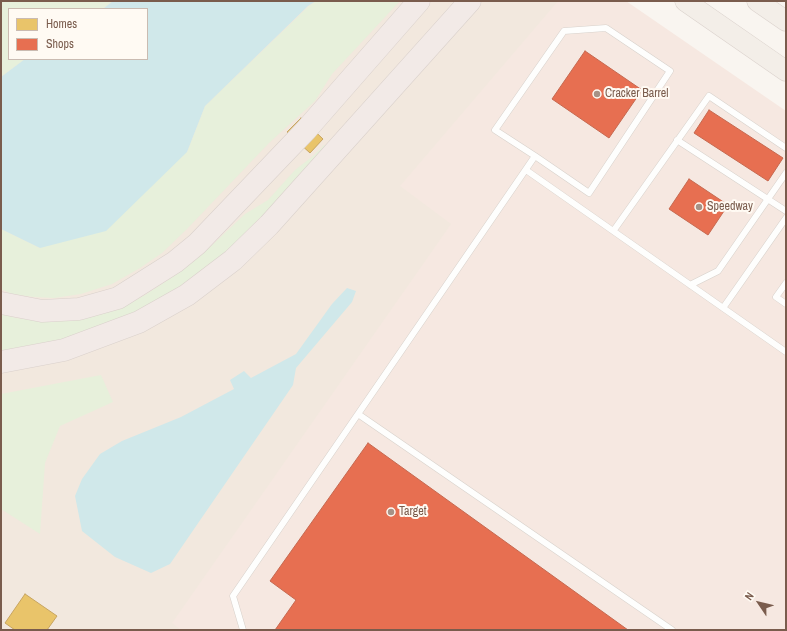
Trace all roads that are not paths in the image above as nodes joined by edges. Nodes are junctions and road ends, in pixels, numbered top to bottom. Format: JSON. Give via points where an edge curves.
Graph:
{"nodes":[{"id":1,"x":419,"y":1,"type":"edge"},
{"id":2,"x":470,"y":1,"type":"edge"},
{"id":3,"x":685,"y":1,"type":"edge"},
{"id":4,"x":757,"y":1,"type":"edge"},
{"id":5,"x":786,"y":21,"type":"edge"},
{"id":6,"x":786,"y":71,"type":"edge"},
{"id":7,"x":677,"y":140,"type":"junction"},
{"id":8,"x":786,"y":148,"type":"edge"},
{"id":9,"x":536,"y":156,"type":"junction"},
{"id":10,"x":526,"y":170,"type":"junction"},
{"id":11,"x":786,"y":173,"type":"edge"},
{"id":12,"x":768,"y":200,"type":"junction"},
{"id":13,"x":786,"y":212,"type":"edge"},
{"id":14,"x":785,"y":222,"type":"edge"},
{"id":15,"x":614,"y":230,"type":"junction"},
{"id":16,"x":786,"y":282,"type":"edge"},
{"id":17,"x":690,"y":285,"type":"junction"},
{"id":18,"x":1,"y":303,"type":"edge"},
{"id":19,"x":786,"y":304,"type":"edge"},
{"id":20,"x":723,"y":308,"type":"junction"},
{"id":21,"x":786,"y":352,"type":"edge"},
{"id":22,"x":1,"y":362,"type":"edge"},
{"id":23,"x":358,"y":414,"type":"junction"},
{"id":24,"x":243,"y":630,"type":"edge"},
{"id":25,"x":672,"y":630,"type":"edge"}],
"edges":[{"from":1,"to":18,"type":"highway","via":[[306,130],[197,244],[175,262],[118,298],[79,309],[42,311]]},
{"from":2,"to":22,"type":"highway","via":[[269,224],[232,260],[187,295],[139,322],[64,350]]},
{"from":3,"to":6,"type":"main road"},
{"from":4,"to":5,"type":"main road"},
{"from":7,"to":8,"type":"lane","via":[[709,96]]},
{"from":7,"to":12,"type":"lane"},
{"from":7,"to":15,"type":"lane"},
{"from":9,"to":9,"type":"lane","via":[[589,193],[670,71],[606,28],[564,31],[495,130]]},
{"from":9,"to":10,"type":"lane"},
{"from":10,"to":15,"type":"lane"},
{"from":10,"to":23,"type":"lane"},
{"from":11,"to":12,"type":"lane"},
{"from":12,"to":13,"type":"lane"},
{"from":12,"to":17,"type":"lane","via":[[718,271]]},
{"from":14,"to":20,"type":"lane"},
{"from":15,"to":17,"type":"lane"},
{"from":16,"to":19,"type":"lane","via":[[776,297]]},
{"from":17,"to":20,"type":"lane"},
{"from":20,"to":21,"type":"lane"},
{"from":23,"to":24,"type":"lane","via":[[233,596]]},
{"from":23,"to":25,"type":"lane"}]}
